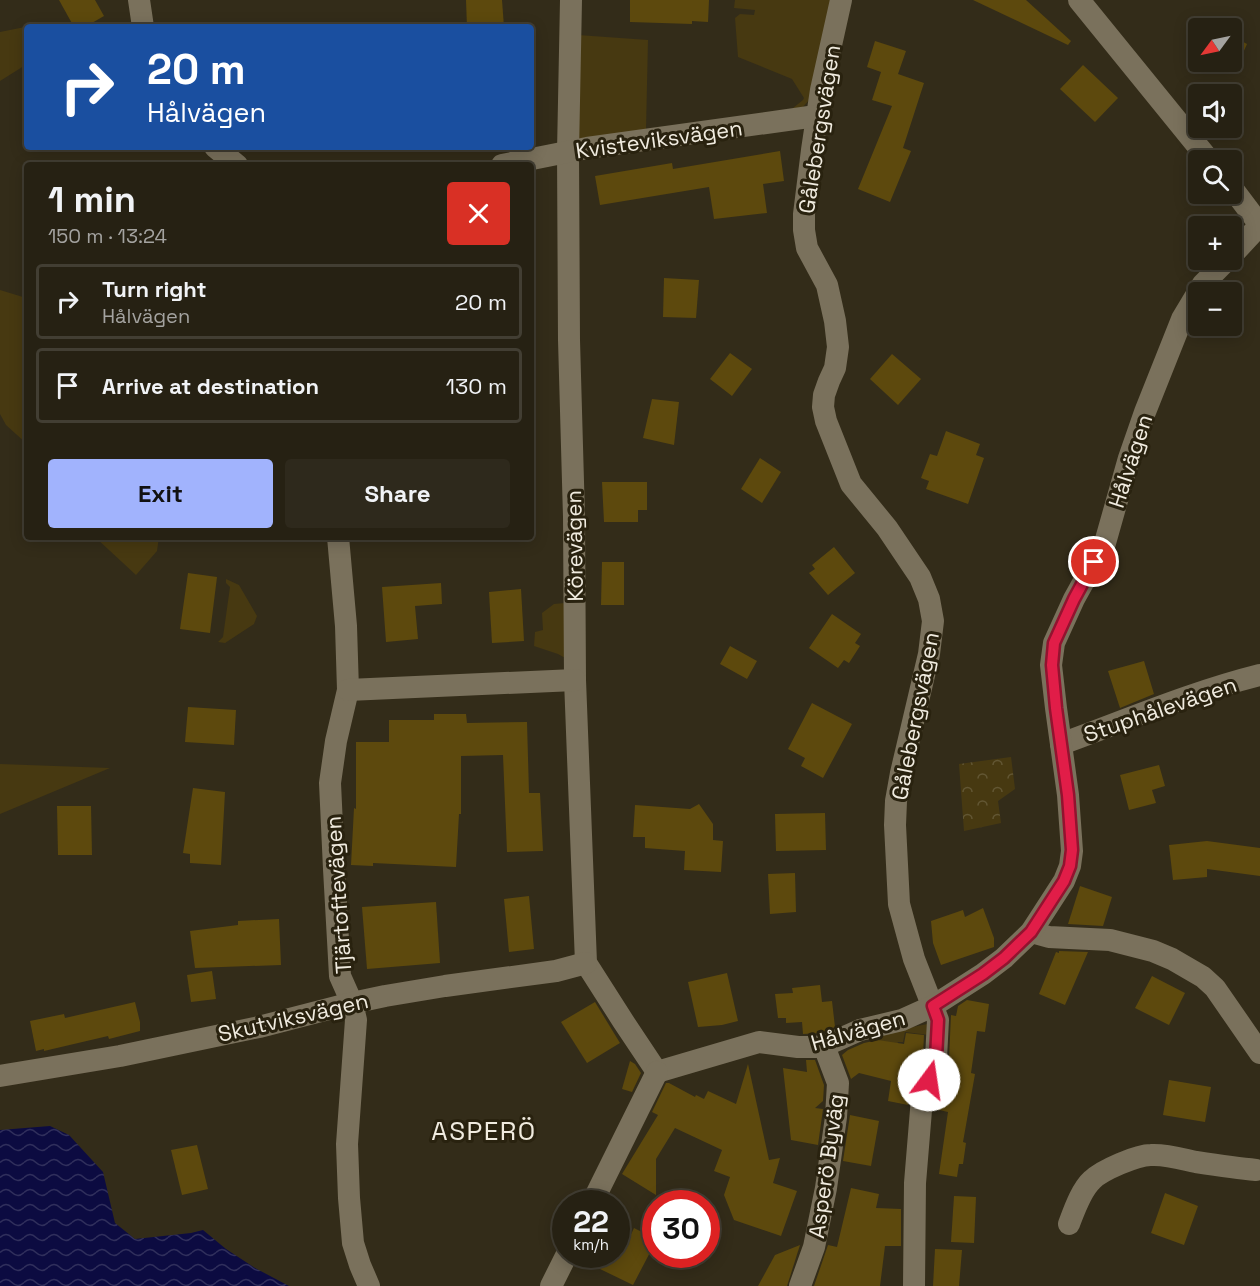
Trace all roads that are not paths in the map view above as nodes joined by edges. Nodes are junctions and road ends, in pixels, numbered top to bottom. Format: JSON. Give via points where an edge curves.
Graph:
{"nodes":[{"id":1,"x":139,"y":0,"type":"edge"},
{"id":2,"x":571,"y":0,"type":"edge"},
{"id":3,"x":841,"y":0,"type":"edge"},
{"id":4,"x":1079,"y":0,"type":"edge"},
{"id":5,"x":143,"y":24,"type":"edge"},
{"id":6,"x":816,"y":116,"type":"junction"},
{"id":7,"x":219,"y":150,"type":"edge"},
{"id":8,"x":1201,"y":150,"type":"edge"},
{"id":9,"x":568,"y":152,"type":"junction"},
{"id":10,"x":233,"y":162,"type":"edge"},
{"id":11,"x":517,"y":162,"type":"edge"},
{"id":12,"x":1242,"y":201,"type":"edge"},
{"id":13,"x":1242,"y":244,"type":"edge"},
{"id":14,"x":1217,"y":270,"type":"edge"},
{"id":15,"x":338,"y":540,"type":"edge"},
{"id":16,"x":1260,"y":675,"type":"edge"},
{"id":17,"x":575,"y":680,"type":"junction"},
{"id":18,"x":348,"y":690,"type":"junction"},
{"id":19,"x":1061,"y":744,"type":"junction"},
{"id":20,"x":1031,"y":932,"type":"junction"},
{"id":21,"x":586,"y":963,"type":"junction"},
{"id":22,"x":352,"y":1003,"type":"junction"},
{"id":23,"x":933,"y":1006,"type":"junction"},
{"id":24,"x":824,"y":1046,"type":"junction"},
{"id":25,"x":1260,"y":1053,"type":"edge"},
{"id":26,"x":657,"y":1072,"type":"junction"},
{"id":27,"x":0,"y":1076,"type":"edge"},
{"id":28,"x":1258,"y":1172,"type":"edge"},
{"id":29,"x":598,"y":1190,"type":"edge"},
{"id":30,"x":1069,"y":1224,"type":"dead end"},
{"id":31,"x":560,"y":1268,"type":"edge"},
{"id":32,"x":369,"y":1286,"type":"edge"},
{"id":33,"x":551,"y":1286,"type":"edge"},
{"id":34,"x":800,"y":1286,"type":"edge"},
{"id":35,"x":914,"y":1286,"type":"edge"}],
"edges":[{"from":1,"to":5,"type":"street"},
{"from":2,"to":9,"type":"street","name":"Körevägen"},
{"from":3,"to":6,"type":"street","name":"Gålebergsvägen"},
{"from":4,"to":8,"type":"street"},
{"from":6,"to":9,"type":"street","name":"Kvisteviksvägen"},
{"from":6,"to":23,"type":"street","name":"Gålebergsvägen","via":[[804,230],[807,248],[827,285],[838,347],[824,395],[826,421],[851,484],[920,577],[933,621],[901,773],[895,825],[899,904],[914,959]]},
{"from":7,"to":10,"type":"street"},
{"from":9,"to":11,"type":"street","name":"Kvisteviksvägen"},
{"from":9,"to":17,"type":"street","name":"Körevägen"},
{"from":12,"to":13,"type":"street","via":[[1260,225]]},
{"from":14,"to":19,"type":"street","name":"Hålvägen","via":[[1203,284],[1182,319],[1132,449],[1105,543],[1054,643],[1052,665]]},
{"from":15,"to":18,"type":"street","name":"Tjärtoftevägen"},
{"from":16,"to":19,"type":"street","name":"Stuphålevägen","via":[[1168,703]]},
{"from":17,"to":18,"type":"street"},
{"from":17,"to":21,"type":"street","name":"Körevägen"},
{"from":18,"to":22,"type":"street","name":"Tjärtoftevägen","via":[[330,783],[340,976]]},
{"from":19,"to":20,"type":"street","name":"Hålvägen","via":[[1068,795],[1070,866]]},
{"from":20,"to":23,"type":"street","name":"Hålvägen","via":[[983,974]]},
{"from":20,"to":25,"type":"street","via":[[1048,937],[1110,940],[1172,958],[1215,988]]},
{"from":21,"to":22,"type":"street","name":"Skutviksvägen"},
{"from":21,"to":26,"type":"street"},
{"from":22,"to":27,"type":"street","name":"Skutviksvägen","via":[[259,1027]]},
{"from":22,"to":32,"type":"street","name":"Tjärtoftevägen","via":[[356,1020],[347,1144],[349,1198],[353,1243]]},
{"from":23,"to":24,"type":"street","name":"Hålvägen"},
{"from":23,"to":35,"type":"street","name":"Gålebergsvägen","via":[[938,1020],[936,1058],[922,1098],[915,1183]]},
{"from":24,"to":26,"type":"street","name":"Hålvägen","via":[[759,1042]]},
{"from":24,"to":34,"type":"street","name":"Asperö Byväg","via":[[838,1083],[836,1118],[814,1247]]},
{"from":26,"to":29,"type":"street"},
{"from":28,"to":30,"type":"street","via":[[1164,1156],[1136,1158],[1092,1180]]},
{"from":31,"to":33,"type":"street"}]}
